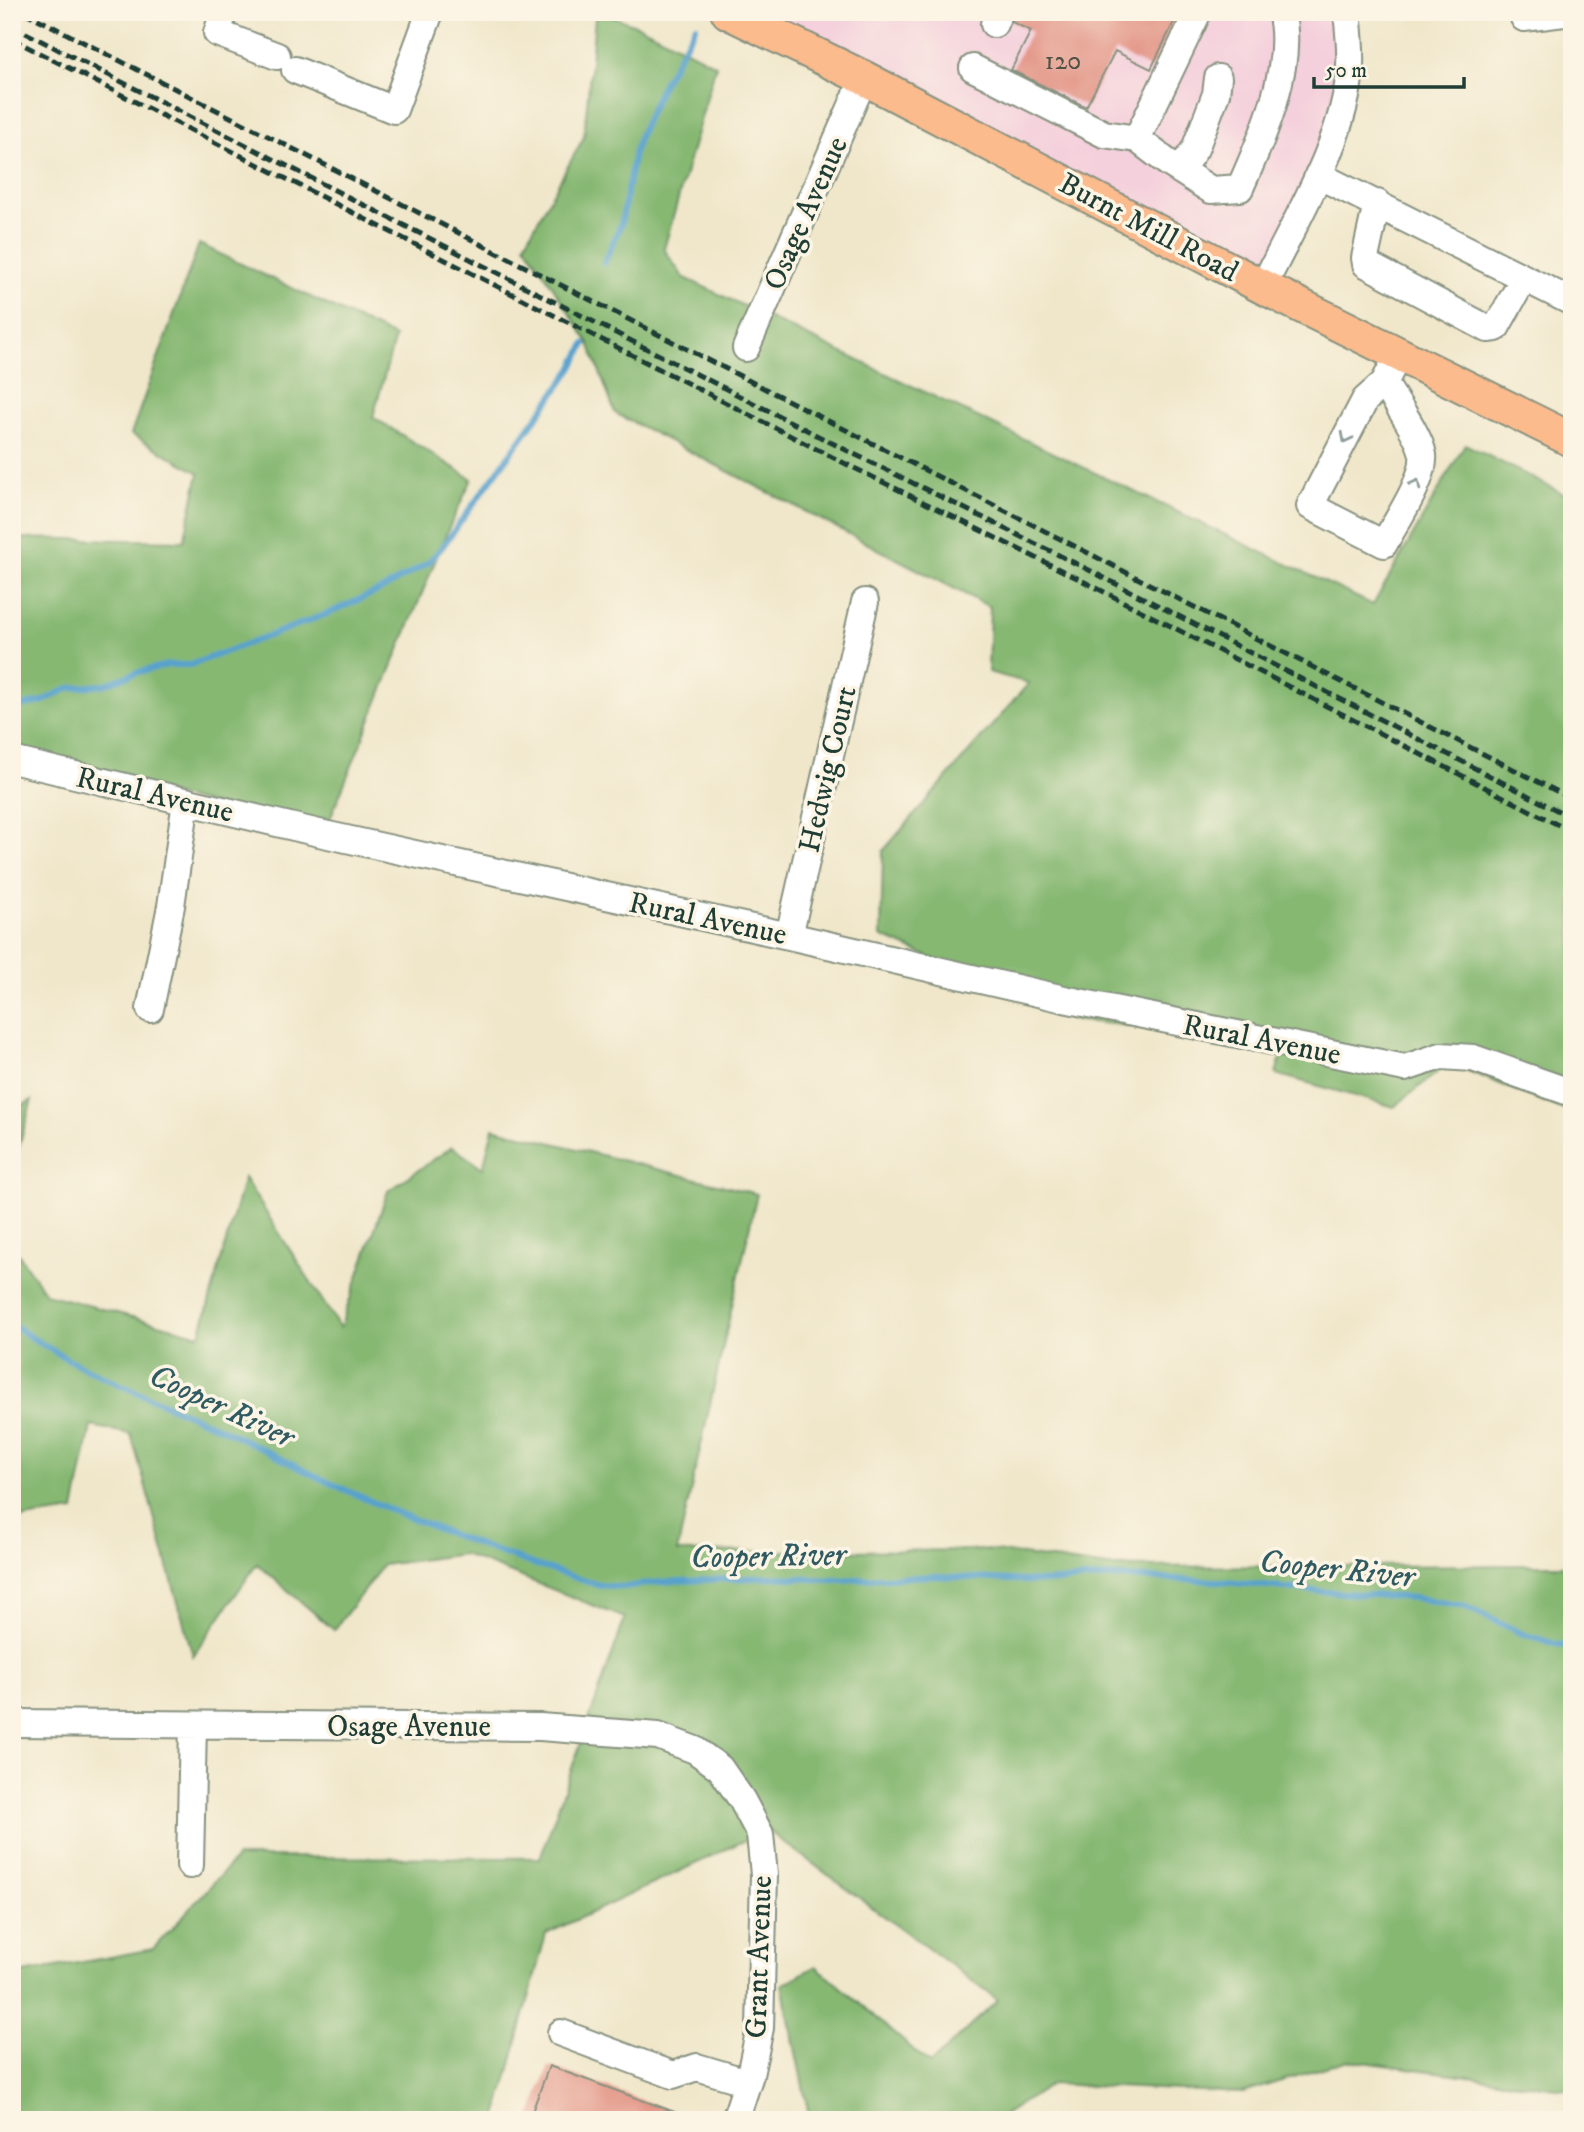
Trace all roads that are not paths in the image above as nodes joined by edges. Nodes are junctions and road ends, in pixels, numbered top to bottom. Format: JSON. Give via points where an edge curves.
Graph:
{"nodes":[{"id":1,"x":224,"y":12,"type":"edge"},
{"id":2,"x":430,"y":12,"type":"edge"},
{"id":3,"x":728,"y":12,"type":"edge"},
{"id":4,"x":1198,"y":12,"type":"edge"},
{"id":5,"x":1281,"y":12,"type":"edge"},
{"id":6,"x":1347,"y":12,"type":"edge"},
{"id":7,"x":1525,"y":12,"type":"edge"},
{"id":8,"x":1572,"y":12,"type":"edge"},
{"id":9,"x":973,"y":68,"type":"dead end"},
{"id":10,"x":864,"y":78,"type":"junction"},
{"id":11,"x":1218,"y":78,"type":"dead end"},
{"id":12,"x":1137,"y":139,"type":"junction"},
{"id":13,"x":1180,"y":170,"type":"junction"},
{"id":14,"x":1318,"y":174,"type":"junction"},
{"id":15,"x":1377,"y":203,"type":"junction"},
{"id":16,"x":1524,"y":278,"type":"junction"},
{"id":17,"x":1263,"y":287,"type":"junction"},
{"id":18,"x":1572,"y":302,"type":"edge"},
{"id":19,"x":746,"y":348,"type":"dead end"},
{"id":20,"x":1392,"y":369,"type":"junction"},
{"id":21,"x":1572,"y":440,"type":"edge"},
{"id":22,"x":865,"y":602,"type":"dead end"},
{"id":23,"x":12,"y":760,"type":"edge"},
{"id":24,"x":186,"y":802,"type":"junction"},
{"id":25,"x":789,"y":936,"type":"junction"},
{"id":26,"x":150,"y":1009,"type":"dead end"},
{"id":27,"x":1572,"y":1093,"type":"edge"},
{"id":28,"x":12,"y":1723,"type":"edge"},
{"id":29,"x":193,"y":1725,"type":"junction"},
{"id":30,"x":760,"y":1834,"type":"joint"},
{"id":31,"x":190,"y":1865,"type":"dead end"},
{"id":32,"x":561,"y":2034,"type":"dead end"},
{"id":33,"x":747,"y":2082,"type":"junction"},
{"id":34,"x":735,"y":2120,"type":"edge"}],
"edges":[{"from":1,"to":2,"type":"street","via":[[217,33],[394,110]]},
{"from":3,"to":10,"type":"main road","name":"Burnt Mill Road"},
{"from":4,"to":12,"type":"street"},
{"from":5,"to":13,"type":"street","via":[[1285,28],[1280,81],[1263,137],[1240,188],[1210,190]]},
{"from":6,"to":14,"type":"street","via":[[1350,67],[1345,102]]},
{"from":7,"to":8,"type":"street","via":[[1524,18]]},
{"from":9,"to":12,"type":"street","via":[[1104,134]]},
{"from":10,"to":17,"type":"main road","name":"Burnt Mill Road"},
{"from":10,"to":19,"type":"street","name":"Osage Avenue"},
{"from":11,"to":13,"type":"street","via":[[1195,149]]},
{"from":12,"to":13,"type":"street"},
{"from":14,"to":15,"type":"street"},
{"from":14,"to":17,"type":"street"},
{"from":15,"to":16,"type":"street"},
{"from":15,"to":16,"type":"street","via":[[1366,264],[1488,329],[1496,328]]},
{"from":16,"to":18,"type":"street"},
{"from":17,"to":20,"type":"main road","name":"Burnt Mill Road"},
{"from":20,"to":20,"type":"street","one_way":true,"via":[[1365,400],[1310,506],[1384,544],[1421,474],[1423,456]]},
{"from":20,"to":21,"type":"main road","name":"Burnt Mill Road"},
{"from":22,"to":25,"type":"street","name":"Hedwig Court"},
{"from":23,"to":24,"type":"street","name":"Rural Avenue"},
{"from":24,"to":25,"type":"street","name":"Rural Avenue"},
{"from":24,"to":26,"type":"street"},
{"from":25,"to":27,"type":"street","name":"Rural Avenue","via":[[1064,999],[1405,1068],[1441,1056],[1473,1058]]},
{"from":28,"to":29,"type":"street","name":"Osage Avenue"},
{"from":29,"to":30,"type":"street","name":"Osage Avenue","via":[[540,1727],[658,1737],[695,1750],[720,1768]]},
{"from":29,"to":31,"type":"street"},
{"from":30,"to":33,"type":"street","name":"Grant Avenue","via":[[764,1875],[760,2028]]},
{"from":32,"to":33,"type":"street","via":[[673,2076],[697,2067]]},
{"from":33,"to":34,"type":"street","name":"Grant Avenue"}]}
